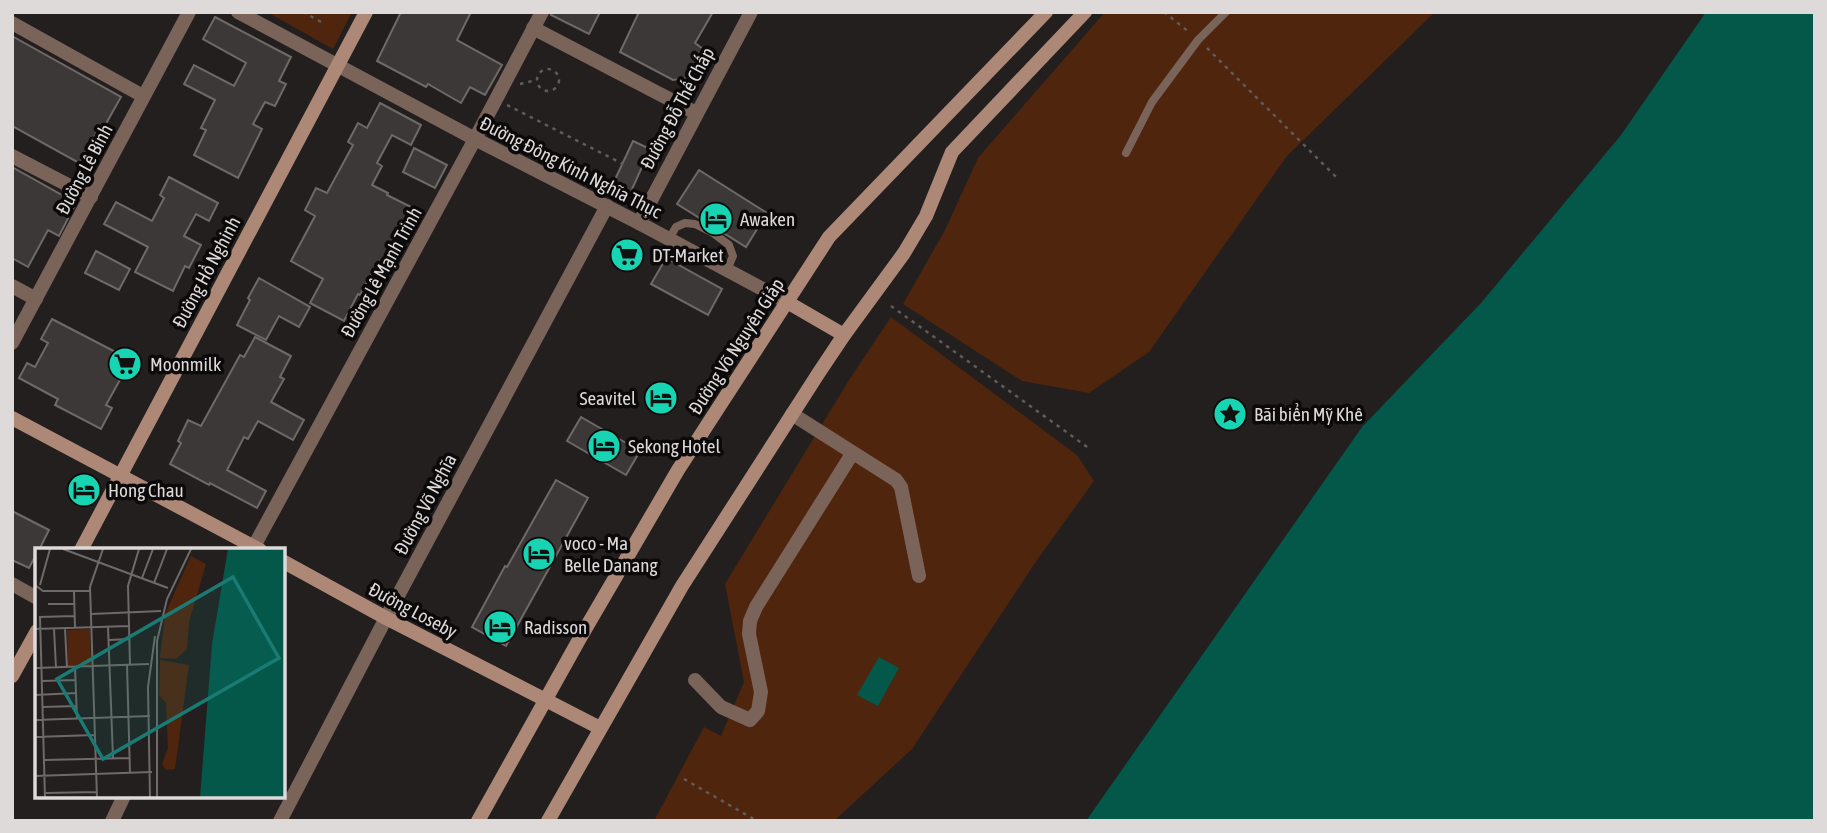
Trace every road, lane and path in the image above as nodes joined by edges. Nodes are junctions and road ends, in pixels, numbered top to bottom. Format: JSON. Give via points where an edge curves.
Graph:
{"nodes":[{"id":1,"x":190,"y":12,"type":"edge"},
{"id":2,"x":238,"y":12,"type":"edge"},
{"id":3,"x":303,"y":12,"type":"edge"},
{"id":4,"x":366,"y":12,"type":"edge"},
{"id":5,"x":542,"y":12,"type":"edge"},
{"id":6,"x":1046,"y":12,"type":"edge"},
{"id":7,"x":1085,"y":12,"type":"edge"},
{"id":8,"x":1164,"y":12,"type":"edge"},
{"id":9,"x":1226,"y":12,"type":"edge"},
{"id":10,"x":745,"y":14,"type":"edge"},
{"id":11,"x":12,"y":23,"type":"edge"},
{"id":12,"x":324,"y":24,"type":"dead end"},
{"id":13,"x":533,"y":28,"type":"junction"},
{"id":14,"x":1198,"y":40,"type":"junction"},
{"id":15,"x":338,"y":64,"type":"junction"},
{"id":16,"x":537,"y":80,"type":"junction"},
{"id":17,"x":517,"y":85,"type":"dead end"},
{"id":18,"x":143,"y":96,"type":"junction"},
{"id":19,"x":507,"y":106,"type":"dead end"},
{"id":20,"x":696,"y":113,"type":"junction"},
{"id":21,"x":475,"y":139,"type":"junction"},
{"id":22,"x":1126,"y":153,"type":"dead end"},
{"id":23,"x":12,"y":156,"type":"edge"},
{"id":24,"x":623,"y":164,"type":"dead end"},
{"id":25,"x":1336,"y":177,"type":"dead end"},
{"id":26,"x":91,"y":197,"type":"junction"},
{"id":27,"x":607,"y":206,"type":"junction"},
{"id":28,"x":639,"y":223,"type":"junction"},
{"id":29,"x":669,"y":239,"type":"junction"},
{"id":30,"x":727,"y":270,"type":"junction"},
{"id":31,"x":12,"y":286,"type":"edge"},
{"id":32,"x":36,"y":299,"type":"junction"},
{"id":33,"x":787,"y":302,"type":"junction"},
{"id":34,"x":891,"y":306,"type":"dead end"},
{"id":35,"x":844,"y":335,"type":"junction"},
{"id":36,"x":12,"y":343,"type":"edge"},
{"id":37,"x":792,"y":414,"type":"junction"},
{"id":38,"x":12,"y":418,"type":"edge"},
{"id":39,"x":1090,"y":449,"type":"dead end"},
{"id":40,"x":852,"y":454,"type":"junction"},
{"id":41,"x":121,"y":475,"type":"junction"},
{"id":42,"x":81,"y":548,"type":"edge"},
{"id":43,"x":256,"y":548,"type":"edge"},
{"id":44,"x":285,"y":563,"type":"edge"},
{"id":45,"x":919,"y":576,"type":"dead end"},
{"id":46,"x":12,"y":584,"type":"edge"},
{"id":47,"x":35,"y":597,"type":"edge"},
{"id":48,"x":386,"y":618,"type":"junction"},
{"id":49,"x":35,"y":635,"type":"edge"},
{"id":50,"x":12,"y":676,"type":"edge"},
{"id":51,"x":695,"y":680,"type":"dead end"},
{"id":52,"x":546,"y":700,"type":"junction"},
{"id":53,"x":600,"y":727,"type":"junction"},
{"id":54,"x":684,"y":779,"type":"dead end"},
{"id":55,"x":123,"y":798,"type":"edge"},
{"id":56,"x":112,"y":821,"type":"edge"},
{"id":57,"x":280,"y":821,"type":"edge"},
{"id":58,"x":478,"y":821,"type":"edge"},
{"id":59,"x":548,"y":821,"type":"edge"},
{"id":60,"x":757,"y":821,"type":"edge"}],
"edges":[{"from":1,"to":18,"type":"street","name":"Đường Lê Binh"},
{"from":2,"to":15,"type":"street","name":"Đường Đông Kinh Nghĩa Thục"},
{"from":3,"to":12,"type":"path"},
{"from":4,"to":15,"type":"main road","name":"Đường Hồ Nghinh"},
{"from":5,"to":13,"type":"street","name":"Đường Lê Mạnh Trinh"},
{"from":6,"to":33,"type":"main road","name":"Đường Võ Nguyên Giáp","via":[[829,237]]},
{"from":7,"to":35,"type":"main road","via":[[952,152],[926,216]]},
{"from":8,"to":14,"type":"path"},
{"from":9,"to":14,"type":"lane"},
{"from":10,"to":20,"type":"street","name":"Đường Đỗ Thế Chấp"},
{"from":11,"to":18,"type":"street"},
{"from":13,"to":20,"type":"street"},
{"from":13,"to":21,"type":"street","name":"Đường Lê Mạnh Trinh"},
{"from":14,"to":22,"type":"lane","via":[[1152,102]]},
{"from":14,"to":25,"type":"path"},
{"from":15,"to":21,"type":"street","name":"Đường Đông Kinh Nghĩa Thục"},
{"from":15,"to":41,"type":"main road","name":"Đường Hồ Nghinh"},
{"from":16,"to":16,"type":"path","via":[[545,69],[553,70],[559,79],[555,89],[548,91],[539,87]]},
{"from":16,"to":17,"type":"path"},
{"from":18,"to":26,"type":"street","name":"Đường Lê Binh"},
{"from":19,"to":24,"type":"path"},
{"from":20,"to":28,"type":"street","name":"Đường Đỗ Thế Chấp"},
{"from":21,"to":27,"type":"street","name":"Đường Đông Kinh Nghĩa Thục"},
{"from":21,"to":43,"type":"street","name":"Đường Lê Mạnh Trinh"},
{"from":23,"to":26,"type":"street"},
{"from":26,"to":32,"type":"street","name":"Đường Lê Binh"},
{"from":27,"to":28,"type":"street","name":"Đường Đông Kinh Nghĩa Thục"},
{"from":27,"to":48,"type":"street","name":"Đường Võ Nghĩa"},
{"from":28,"to":29,"type":"street","name":"Đường Đông Kinh Nghĩa Thục"},
{"from":29,"to":30,"type":"street","name":"Đường Đông Kinh Nghĩa Thục"},
{"from":29,"to":30,"type":"lane","via":[[676,227],[685,223],[713,233],[729,245],[733,256]]},
{"from":30,"to":33,"type":"street","name":"Đường Đông Kinh Nghĩa Thục"},
{"from":31,"to":32,"type":"street"},
{"from":32,"to":36,"type":"street","name":"Đường Lê Binh"},
{"from":33,"to":35,"type":"main road"},
{"from":33,"to":52,"type":"main road","name":"Đường Võ Nguyên Giáp","via":[[678,470]]},
{"from":34,"to":39,"type":"path"},
{"from":35,"to":37,"type":"main road"},
{"from":37,"to":40,"type":"street"},
{"from":37,"to":53,"type":"main road","via":[[682,586]]},
{"from":38,"to":41,"type":"main road"},
{"from":40,"to":45,"type":"street","via":[[901,487]]},
{"from":40,"to":51,"type":"street","via":[[750,621],[761,692],[758,711],[750,720],[721,707]]},
{"from":41,"to":42,"type":"main road","name":"Đường Hồ Nghinh"},
{"from":41,"to":43,"type":"main road"},
{"from":44,"to":48,"type":"main road","name":"Đường Loseby"},
{"from":46,"to":47,"type":"street"},
{"from":48,"to":52,"type":"main road","name":"Đường Loseby"},
{"from":48,"to":57,"type":"street","name":"Đường Võ Nghĩa"},
{"from":49,"to":50,"type":"main road"},
{"from":52,"to":53,"type":"main road","name":"Đường Loseby"},
{"from":52,"to":58,"type":"main road","name":"Đường Võ Nguyên Giáp"},
{"from":53,"to":59,"type":"main road"},
{"from":54,"to":60,"type":"path"},
{"from":55,"to":56,"type":"street"}]}
